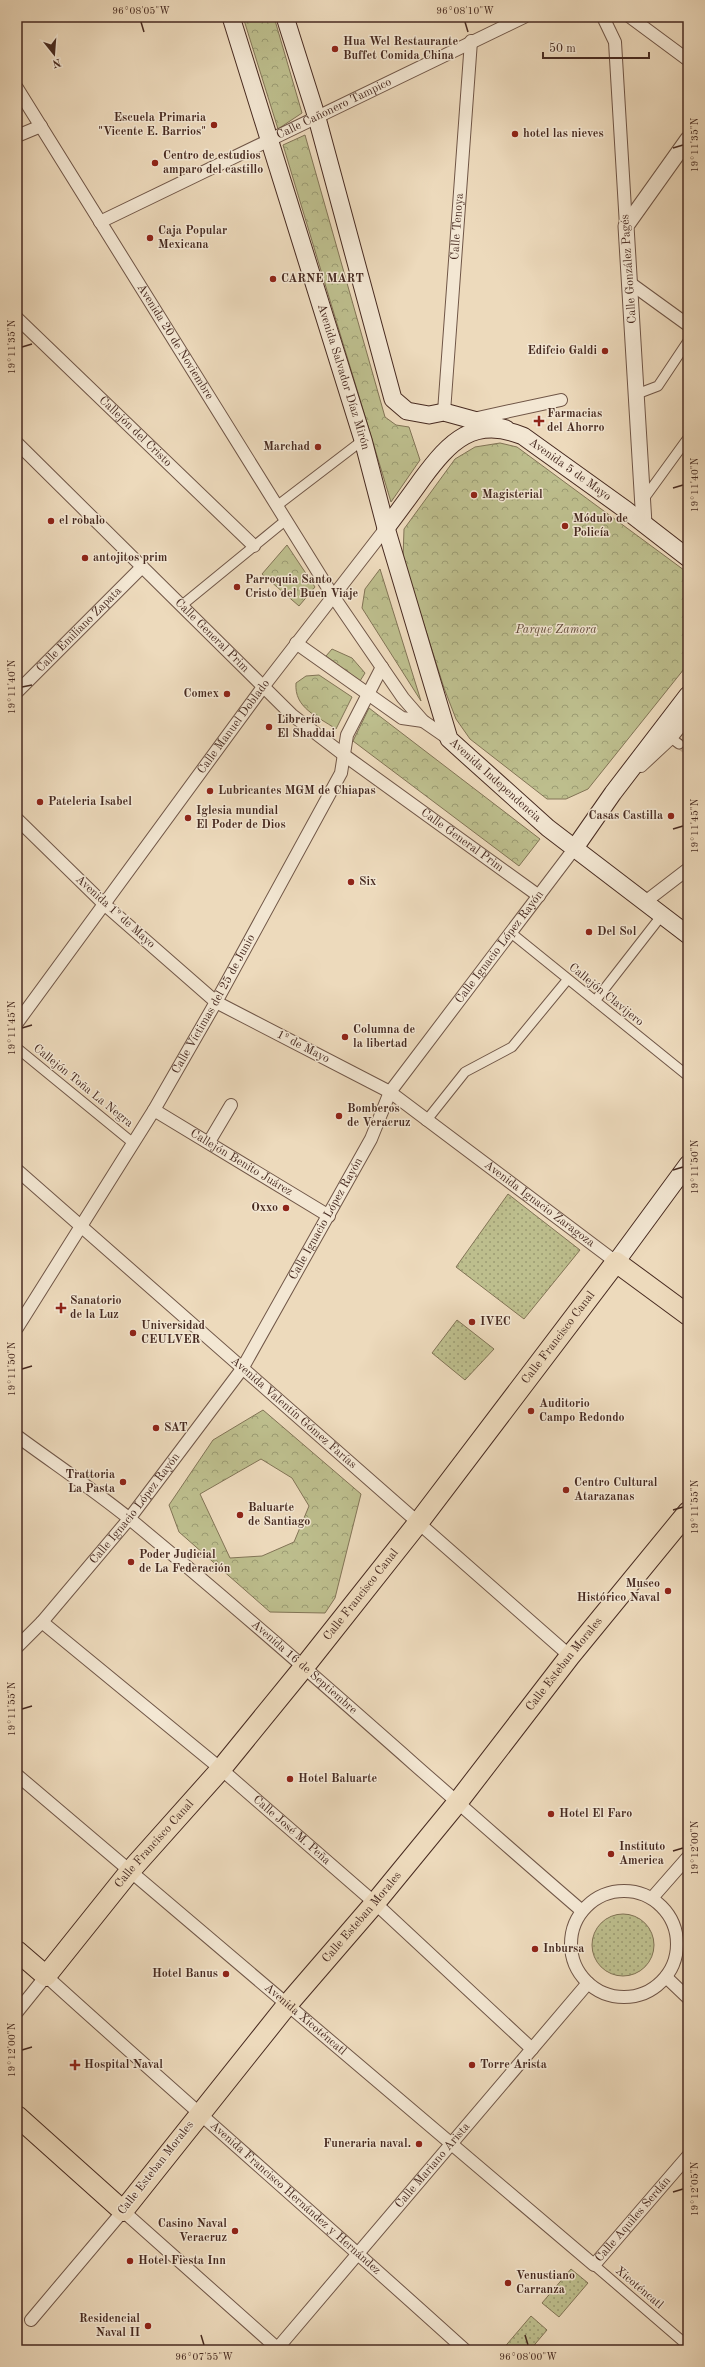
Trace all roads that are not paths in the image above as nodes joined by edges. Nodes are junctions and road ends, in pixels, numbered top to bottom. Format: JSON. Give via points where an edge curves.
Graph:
{"nodes":[{"id":1,"x":231,"y":17,"type":"edge"},
{"id":2,"x":285,"y":17,"type":"edge"},
{"id":3,"x":524,"y":17,"type":"edge"},
{"id":4,"x":603,"y":17,"type":"edge"},
{"id":5,"x":630,"y":17,"type":"edge"},
{"id":6,"x":472,"y":41,"type":"junction"},
{"id":7,"x":688,"y":60,"type":"edge"},
{"id":8,"x":17,"y":88,"type":"edge"},
{"id":9,"x":317,"y":118,"type":"junction"},
{"id":10,"x":42,"y":126,"type":"junction"},
{"id":11,"x":17,"y":136,"type":"edge"},
{"id":12,"x":688,"y":139,"type":"edge"},
{"id":13,"x":270,"y":140,"type":"junction"},
{"id":14,"x":100,"y":222,"type":"junction"},
{"id":15,"x":626,"y":226,"type":"junction"},
{"id":16,"x":630,"y":283,"type":"junction"},
{"id":17,"x":17,"y":318,"type":"edge"},
{"id":18,"x":688,"y":325,"type":"edge"},
{"id":19,"x":688,"y":341,"type":"edge"},
{"id":20,"x":637,"y":394,"type":"junction"},
{"id":21,"x":561,"y":400,"type":"dead end"},
{"id":22,"x":444,"y":412,"type":"junction"},
{"id":23,"x":468,"y":420,"type":"junction"},
{"id":24,"x":483,"y":429,"type":"joint"},
{"id":25,"x":506,"y":429,"type":"junction"},
{"id":26,"x":458,"y":438,"type":"junction"},
{"id":27,"x":688,"y":438,"type":"edge"},
{"id":28,"x":363,"y":440,"type":"junction"},
{"id":29,"x":17,"y":443,"type":"edge"},
{"id":30,"x":642,"y":501,"type":"junction"},
{"id":31,"x":278,"y":506,"type":"junction"},
{"id":32,"x":286,"y":520,"type":"junction"},
{"id":33,"x":644,"y":524,"type":"junction"},
{"id":34,"x":386,"y":528,"type":"junction"},
{"id":35,"x":254,"y":546,"type":"junction"},
{"id":36,"x":687,"y":556,"type":"edge"},
{"id":37,"x":142,"y":567,"type":"junction"},
{"id":38,"x":333,"y":596,"type":"junction"},
{"id":39,"x":180,"y":606,"type":"junction"},
{"id":40,"x":296,"y":643,"type":"junction"},
{"id":41,"x":382,"y":667,"type":"junction"},
{"id":42,"x":263,"y":687,"type":"junction"},
{"id":43,"x":17,"y":692,"type":"edge"},
{"id":44,"x":367,"y":695,"type":"junction"},
{"id":45,"x":688,"y":695,"type":"edge"},
{"id":46,"x":688,"y":717,"type":"edge"},
{"id":47,"x":423,"y":721,"type":"junction"},
{"id":48,"x":449,"y":739,"type":"junction"},
{"id":49,"x":344,"y":755,"type":"junction"},
{"id":50,"x":623,"y":781,"type":"junction"},
{"id":51,"x":17,"y":819,"type":"edge"},
{"id":52,"x":574,"y":849,"type":"junction"},
{"id":53,"x":688,"y":869,"type":"edge"},
{"id":54,"x":539,"y":896,"type":"junction"},
{"id":55,"x":645,"y":902,"type":"junction"},
{"id":56,"x":104,"y":904,"type":"junction"},
{"id":57,"x":662,"y":915,"type":"junction"},
{"id":58,"x":510,"y":932,"type":"junction"},
{"id":59,"x":688,"y":934,"type":"edge"},
{"id":60,"x":568,"y":980,"type":"junction"},
{"id":61,"x":595,"y":1001,"type":"junction"},
{"id":62,"x":216,"y":1002,"type":"junction"},
{"id":63,"x":17,"y":1023,"type":"edge"},
{"id":64,"x":17,"y":1048,"type":"edge"},
{"id":65,"x":688,"y":1076,"type":"edge"},
{"id":66,"x":390,"y":1092,"type":"junction"},
{"id":67,"x":231,"y":1105,"type":"dead end"},
{"id":68,"x":154,"y":1110,"type":"junction"},
{"id":69,"x":426,"y":1120,"type":"junction"},
{"id":70,"x":209,"y":1142,"type":"junction"},
{"id":71,"x":133,"y":1143,"type":"junction"},
{"id":72,"x":688,"y":1164,"type":"edge"},
{"id":73,"x":17,"y":1170,"type":"edge"},
{"id":74,"x":329,"y":1216,"type":"junction"},
{"id":75,"x":80,"y":1226,"type":"junction"},
{"id":76,"x":616,"y":1262,"type":"junction"},
{"id":77,"x":688,"y":1315,"type":"edge"},
{"id":78,"x":17,"y":1328,"type":"edge"},
{"id":79,"x":242,"y":1369,"type":"junction"},
{"id":80,"x":17,"y":1436,"type":"edge"},
{"id":81,"x":688,"y":1512,"type":"edge"},
{"id":82,"x":129,"y":1519,"type":"junction"},
{"id":83,"x":418,"y":1523,"type":"junction"},
{"id":84,"x":42,"y":1622,"type":"junction"},
{"id":85,"x":17,"y":1647,"type":"edge"},
{"id":86,"x":570,"y":1656,"type":"junction"},
{"id":87,"x":304,"y":1667,"type":"junction"},
{"id":88,"x":221,"y":1769,"type":"junction"},
{"id":89,"x":17,"y":1775,"type":"edge"},
{"id":90,"x":457,"y":1803,"type":"junction"},
{"id":91,"x":688,"y":1857,"type":"edge"},
{"id":92,"x":130,"y":1871,"type":"junction"},
{"id":93,"x":652,"y":1898,"type":"junction"},
{"id":94,"x":375,"y":1903,"type":"junction"},
{"id":95,"x":582,"y":1911,"type":"junction"},
{"id":96,"x":17,"y":1951,"type":"edge"},
{"id":97,"x":46,"y":1976,"type":"junction"},
{"id":98,"x":666,"y":1977,"type":"junction"},
{"id":99,"x":588,"y":1983,"type":"junction"},
{"id":100,"x":688,"y":1998,"type":"edge"},
{"id":101,"x":287,"y":2005,"type":"junction"},
{"id":102,"x":17,"y":2012,"type":"edge"},
{"id":103,"x":532,"y":2048,"type":"junction"},
{"id":104,"x":199,"y":2115,"type":"junction"},
{"id":105,"x":17,"y":2116,"type":"edge"},
{"id":106,"x":451,"y":2144,"type":"junction"},
{"id":107,"x":688,"y":2156,"type":"edge"},
{"id":108,"x":123,"y":2211,"type":"junction"},
{"id":109,"x":358,"y":2253,"type":"junction"},
{"id":110,"x":594,"y":2265,"type":"junction"},
{"id":111,"x":31,"y":2320,"type":"dead end"},
{"id":112,"x":688,"y":2346,"type":"edge"},
{"id":113,"x":277,"y":2349,"type":"edge"},
{"id":114,"x":465,"y":2350,"type":"edge"}],
"edges":[{"from":1,"to":13,"type":"main road","name":"Avenida Salvador Díaz Mirón"},
{"from":2,"to":9,"type":"main road"},
{"from":3,"to":6,"type":"street","name":"Calle Cañonero Tampico"},
{"from":4,"to":15,"type":"street","name":"Calle González Pagés","via":[[615,42]]},
{"from":5,"to":7,"type":"street"},
{"from":6,"to":9,"type":"street","name":"Calle Cañonero Tampico"},
{"from":6,"to":22,"type":"street","name":"Calle Tenoya"},
{"from":8,"to":10,"type":"street","name":"Avenida 20 de Noviembre"},
{"from":9,"to":13,"type":"street","name":"Calle Cañonero Tampico"},
{"from":9,"to":22,"type":"main road","via":[[393,399],[407,411],[428,415]]},
{"from":10,"to":11,"type":"street"},
{"from":10,"to":14,"type":"street","name":"Avenida 20 de Noviembre"},
{"from":12,"to":15,"type":"street"},
{"from":13,"to":14,"type":"street","name":"Calle Cañonero Tampico"},
{"from":13,"to":28,"type":"main road","name":"Avenida Salvador Díaz Mirón"},
{"from":14,"to":31,"type":"street","name":"Avenida 20 de Noviembre"},
{"from":15,"to":16,"type":"street","name":"Calle González Pagés"},
{"from":16,"to":18,"type":"street"},
{"from":16,"to":20,"type":"street","name":"Calle González Pagés"},
{"from":17,"to":35,"type":"street","name":"Callejón del Cristo"},
{"from":19,"to":20,"type":"street","via":[[658,386]]},
{"from":20,"to":30,"type":"street","name":"Calle González Pagés"},
{"from":21,"to":23,"type":"street"},
{"from":22,"to":23,"type":"main road"},
{"from":23,"to":25,"type":"main road","name":"Avenida 5 de Mayo"},
{"from":23,"to":26,"type":"main road","name":"Calle Manuel Doblado"},
{"from":24,"to":25,"type":"main road","name":"Avenida 5 de Mayo"},
{"from":24,"to":26,"type":"main road","name":"Calle Manuel Doblado"},
{"from":25,"to":33,"type":"main road","name":"Avenida 5 de Mayo","via":[[523,436]]},
{"from":26,"to":34,"type":"main road","name":"Calle Manuel Doblado","via":[[441,454]]},
{"from":27,"to":30,"type":"street"},
{"from":28,"to":31,"type":"street"},
{"from":28,"to":34,"type":"main road","name":"Avenida Salvador Díaz Mirón"},
{"from":29,"to":37,"type":"street","name":"Calle General Prim"},
{"from":30,"to":33,"type":"street","name":"Calle González Pagés"},
{"from":31,"to":32,"type":"street","name":"Avenida 20 de Noviembre"},
{"from":32,"to":35,"type":"street"},
{"from":32,"to":38,"type":"street","name":"Avenida 20 de Noviembre"},
{"from":33,"to":36,"type":"main road","name":"Avenida 5 de Mayo"},
{"from":34,"to":38,"type":"street","name":"Calle Manuel Doblado"},
{"from":34,"to":48,"type":"main road","name":"Avenida Salvador Díaz Mirón"},
{"from":35,"to":39,"type":"street"},
{"from":37,"to":39,"type":"street","name":"Calle General Prim"},
{"from":37,"to":43,"type":"street","name":"Calle Emiliano Zapata"},
{"from":38,"to":40,"type":"street","name":"Calle Manuel Doblado"},
{"from":38,"to":41,"type":"street","name":"Avenida Independencia"},
{"from":39,"to":42,"type":"street","name":"Calle General Prim"},
{"from":40,"to":42,"type":"street","name":"Calle Manuel Doblado"},
{"from":40,"to":44,"type":"street"},
{"from":41,"to":44,"type":"street","name":"Calle Víctimas del 25 de Junio"},
{"from":41,"to":47,"type":"street","name":"Avenida Independencia"},
{"from":42,"to":49,"type":"street","name":"Calle General Prim","via":[[292,715]]},
{"from":42,"to":56,"type":"street","name":"Calle Manuel Doblado"},
{"from":44,"to":47,"type":"street","via":[[402,718]]},
{"from":44,"to":49,"type":"street","name":"Calle Víctimas del 25 de Junio","via":[[347,735]]},
{"from":45,"to":50,"type":"main road","name":"Calle Ignacio López Rayón"},
{"from":46,"to":50,"type":"street","name":"Calle Ignacio López Rayón","via":[[675,741]]},
{"from":47,"to":48,"type":"street","name":"Avenida Independencia"},
{"from":48,"to":52,"type":"main road","name":"Avenida Independencia","via":[[514,800]]},
{"from":49,"to":54,"type":"street","name":"Calle General Prim"},
{"from":49,"to":62,"type":"street","name":"Calle Víctimas del 25 de Junio","via":[[341,773]]},
{"from":50,"to":52,"type":"main road","name":"Calle Ignacio López Rayón"},
{"from":51,"to":56,"type":"street","name":"Avenida 1º de Mayo"},
{"from":52,"to":54,"type":"street","name":"Calle Ignacio López Rayón"},
{"from":52,"to":55,"type":"main road","name":"Avenida Independencia"},
{"from":53,"to":55,"type":"street"},
{"from":54,"to":58,"type":"street","name":"Calle Ignacio López Rayón"},
{"from":55,"to":57,"type":"main road","name":"Avenida Independencia"},
{"from":56,"to":62,"type":"street","name":"Avenida 1º de Mayo"},
{"from":56,"to":63,"type":"street","name":"Calle Manuel Doblado"},
{"from":57,"to":59,"type":"main road","name":"Avenida Independencia"},
{"from":57,"to":61,"type":"street"},
{"from":58,"to":60,"type":"street","name":"Callejón Clavijero"},
{"from":58,"to":66,"type":"street","name":"Calle Ignacio López Rayón"},
{"from":60,"to":61,"type":"street","name":"Callejón Clavijero"},
{"from":60,"to":69,"type":"street","via":[[512,1047],[465,1072]]},
{"from":61,"to":65,"type":"street","name":"Callejón Clavijero"},
{"from":62,"to":66,"type":"street","name":"1º de Mayo"},
{"from":62,"to":68,"type":"street","name":"Calle Víctimas del 25 de Junio"},
{"from":64,"to":71,"type":"street","name":"Callejón Toña La Negra"},
{"from":66,"to":69,"type":"street","name":"Avenida Ignacio Zaragoza"},
{"from":66,"to":74,"type":"street","name":"Calle Ignacio López Rayón","via":[[371,1139]]},
{"from":67,"to":70,"type":"street"},
{"from":68,"to":70,"type":"street","name":"Callejón Benito Juárez"},
{"from":68,"to":71,"type":"street","name":"Calle Víctimas del 25 de Junio"},
{"from":69,"to":76,"type":"street","name":"Avenida Ignacio Zaragoza"},
{"from":70,"to":74,"type":"street","name":"Callejón Benito Juárez"},
{"from":71,"to":75,"type":"street","name":"Calle Víctimas del 25 de Junio"},
{"from":72,"to":76,"type":"main road","name":"Calle Francisco Canal"},
{"from":73,"to":75,"type":"street","name":"Avenida Valentín Gómez Farías"},
{"from":74,"to":79,"type":"street","name":"Calle Ignacio López Rayón"},
{"from":75,"to":78,"type":"street","name":"Calle Víctimas del 25 de Junio"},
{"from":75,"to":79,"type":"street","name":"Avenida Valentín Gómez Farías"},
{"from":76,"to":77,"type":"main road","name":"Avenida Ignacio Zaragoza"},
{"from":76,"to":83,"type":"main road","name":"Calle Francisco Canal"},
{"from":79,"to":82,"type":"street","name":"Calle Ignacio López Rayón"},
{"from":79,"to":83,"type":"street","name":"Avenida Valentín Gómez Farías"},
{"from":80,"to":82,"type":"street","name":"Avenida 16 de Septiembre"},
{"from":81,"to":86,"type":"main road","name":"Calle Esteban Morales"},
{"from":82,"to":84,"type":"street","name":"Calle Ignacio López Rayón"},
{"from":82,"to":87,"type":"street","name":"Avenida 16 de Septiembre"},
{"from":83,"to":86,"type":"street","name":"Avenida Valentín Gómez Farías"},
{"from":83,"to":87,"type":"main road","name":"Calle Francisco Canal"},
{"from":84,"to":85,"type":"street","name":"Calle Ignacio López Rayón"},
{"from":84,"to":88,"type":"street","name":"Calle José M. Peña"},
{"from":86,"to":90,"type":"main road","name":"Calle Esteban Morales"},
{"from":87,"to":88,"type":"main road","name":"Calle Francisco Canal"},
{"from":87,"to":90,"type":"street","name":"Avenida 16 de Septiembre"},
{"from":88,"to":92,"type":"main road","name":"Calle Francisco Canal"},
{"from":88,"to":94,"type":"street","name":"Calle José M. Peña"},
{"from":89,"to":92,"type":"street","name":"Avenida Xicoténcatl"},
{"from":90,"to":94,"type":"main road","name":"Calle Esteban Morales"},
{"from":90,"to":95,"type":"street","name":"Avenida 16 de Septiembre"},
{"from":91,"to":93,"type":"street"},
{"from":92,"to":97,"type":"main road","name":"Calle Francisco Canal"},
{"from":92,"to":101,"type":"street","name":"Avenida Xicoténcatl"},
{"from":93,"to":95,"type":"street","via":[[640,1893],[615,1891],[602,1895]]},
{"from":93,"to":98,"type":"street","via":[[670,1916],[677,1934],[677,1954]]},
{"from":94,"to":101,"type":"main road","name":"Calle Esteban Morales"},
{"from":94,"to":103,"type":"street","name":"Calle José M. Peña"},
{"from":95,"to":99,"type":"street","via":[[572,1931],[571,1948],[575,1965]]},
{"from":96,"to":97,"type":"main road","name":"Avenida Francisco Hernández y Hernández"},
{"from":97,"to":102,"type":"street","name":"Calle Francisco Canal"},
{"from":97,"to":104,"type":"street","name":"Avenida Francisco Hernández y Hernández"},
{"from":98,"to":99,"type":"street","via":[[646,1992],[634,1996],[610,1995]]},
{"from":98,"to":100,"type":"street"},
{"from":99,"to":103,"type":"street","name":"Calle Mariano Arista"},
{"from":101,"to":104,"type":"main road","name":"Calle Esteban Morales"},
{"from":101,"to":106,"type":"street","name":"Avenida Xicoténcatl"},
{"from":103,"to":106,"type":"street","name":"Calle Mariano Arista"},
{"from":104,"to":108,"type":"main road","name":"Calle Esteban Morales"},
{"from":104,"to":109,"type":"street","name":"Avenida Francisco Hernández y Hernández"},
{"from":105,"to":108,"type":"main road"},
{"from":106,"to":109,"type":"street","name":"Calle Mariano Arista"},
{"from":106,"to":110,"type":"street","name":"Avenida Xicoténcatl"},
{"from":107,"to":110,"type":"street","name":"Calle Aquiles Serdán"},
{"from":108,"to":111,"type":"street","name":"Calle Esteban Morales"},
{"from":108,"to":113,"type":"street"},
{"from":109,"to":113,"type":"street","name":"Calle Mariano Arista"},
{"from":109,"to":114,"type":"street","name":"Avenida Francisco Hernández y Hernández"},
{"from":110,"to":112,"type":"street","name":"Xicoténcatl"}]}
